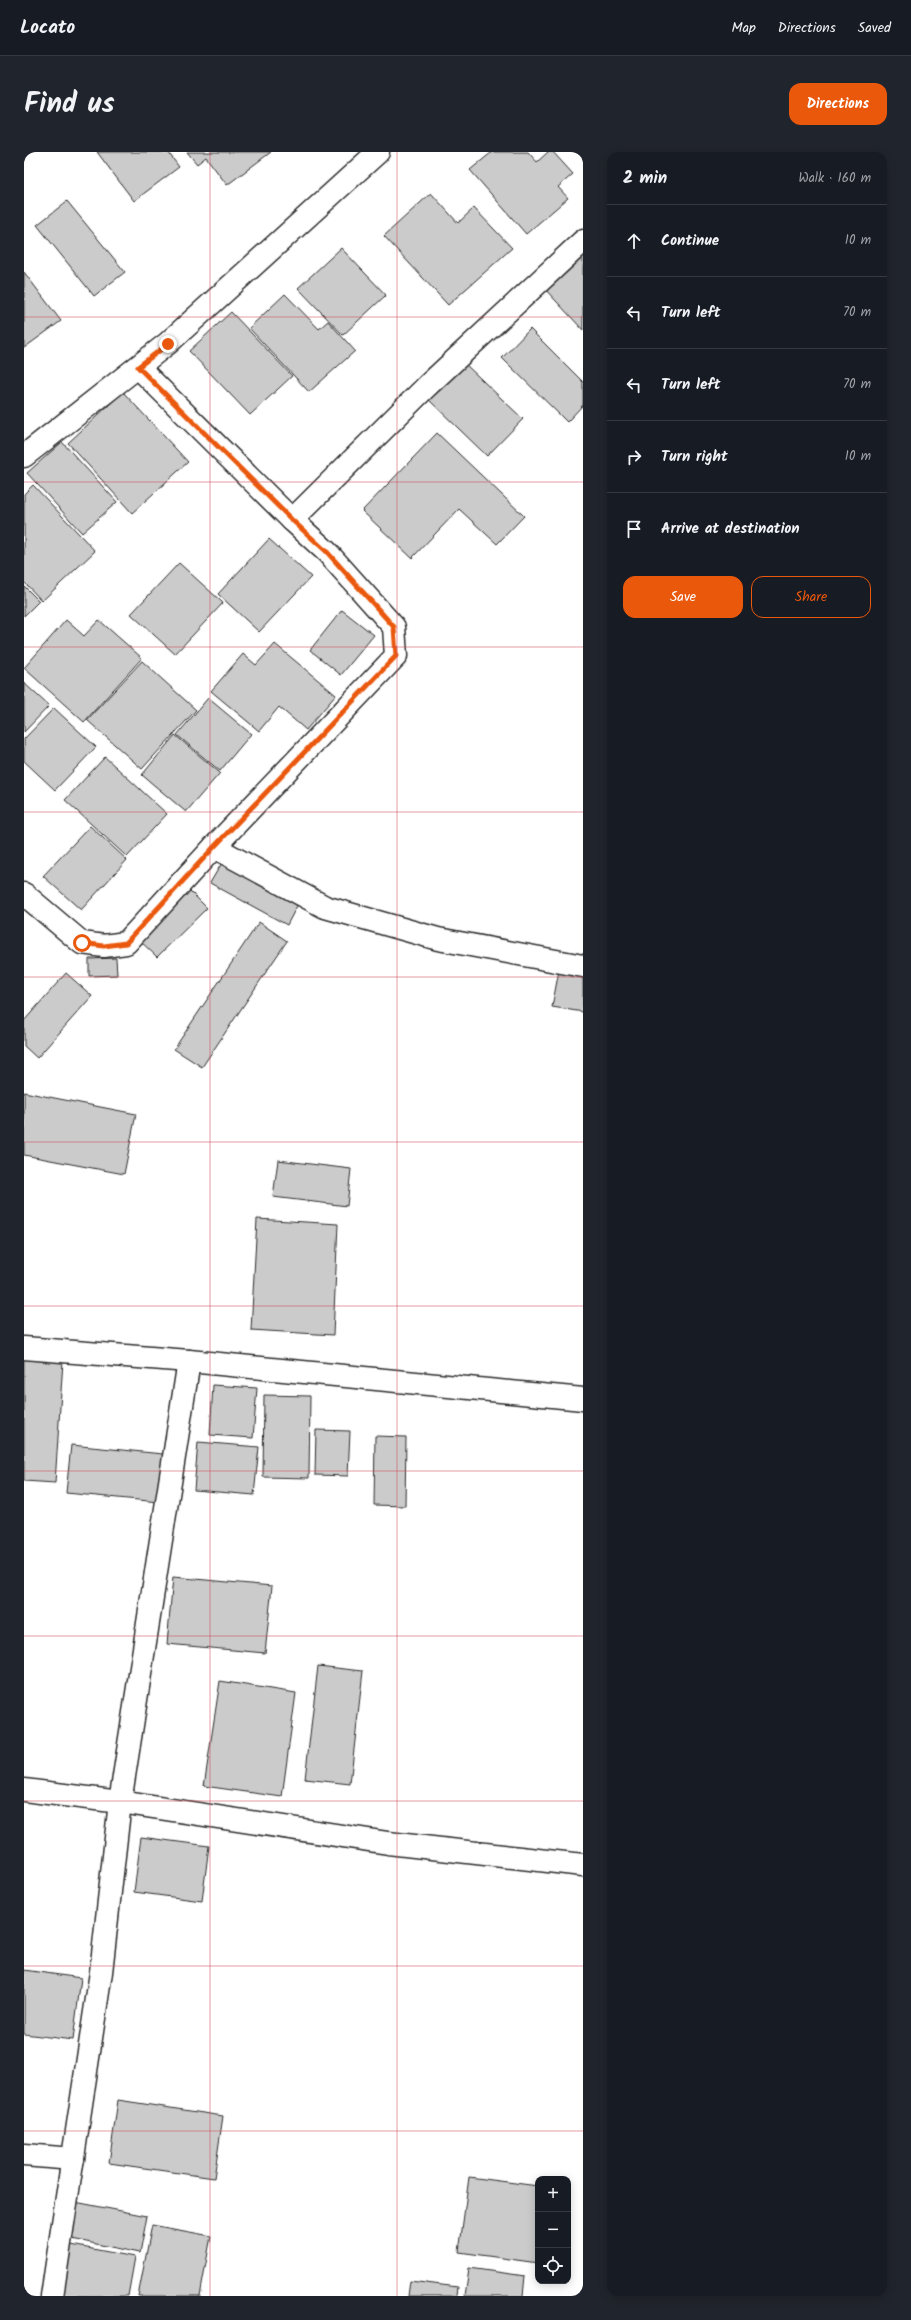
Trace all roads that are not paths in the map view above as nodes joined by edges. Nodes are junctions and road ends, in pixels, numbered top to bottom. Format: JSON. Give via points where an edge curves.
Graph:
{"nodes":[{"id":1,"x":378,"y":152,"type":"edge"},
{"id":2,"x":583,"y":241,"type":"edge"},
{"id":3,"x":138,"y":367,"type":"junction"},
{"id":4,"x":24,"y":456,"type":"edge"},
{"id":5,"x":292,"y":520,"type":"junction"},
{"id":6,"x":214,"y":847,"type":"junction"},
{"id":7,"x":24,"y":894,"type":"edge"},
{"id":8,"x":583,"y":966,"type":"edge"},
{"id":9,"x":24,"y":1348,"type":"edge"},
{"id":10,"x":189,"y":1361,"type":"junction"},
{"id":11,"x":583,"y":1399,"type":"edge"},
{"id":12,"x":24,"y":1790,"type":"edge"},
{"id":13,"x":120,"y":1802,"type":"junction"},
{"id":14,"x":583,"y":1865,"type":"edge"},
{"id":15,"x":24,"y":2155,"type":"edge"},
{"id":16,"x":73,"y":2159,"type":"junction"},
{"id":17,"x":52,"y":2296,"type":"edge"}],
"edges":[{"from":1,"to":3,"type":"street","via":[[168,344]]},
{"from":2,"to":5,"type":"street","via":[[426,386]]},
{"from":3,"to":4,"type":"street"},
{"from":3,"to":5,"type":"street"},
{"from":5,"to":6,"type":"street","via":[[327,552],[394,627],[396,656]]},
{"from":6,"to":7,"type":"street","via":[[126,943],[104,946],[82,943]]},
{"from":6,"to":8,"type":"street","via":[[325,907],[438,939]]},
{"from":9,"to":10,"type":"street"},
{"from":10,"to":11,"type":"street"},
{"from":10,"to":13,"type":"street"},
{"from":12,"to":13,"type":"street"},
{"from":13,"to":14,"type":"street","via":[[388,1843]]},
{"from":13,"to":16,"type":"street","via":[[101,1972]]},
{"from":15,"to":16,"type":"street"},
{"from":16,"to":17,"type":"street"}]}
